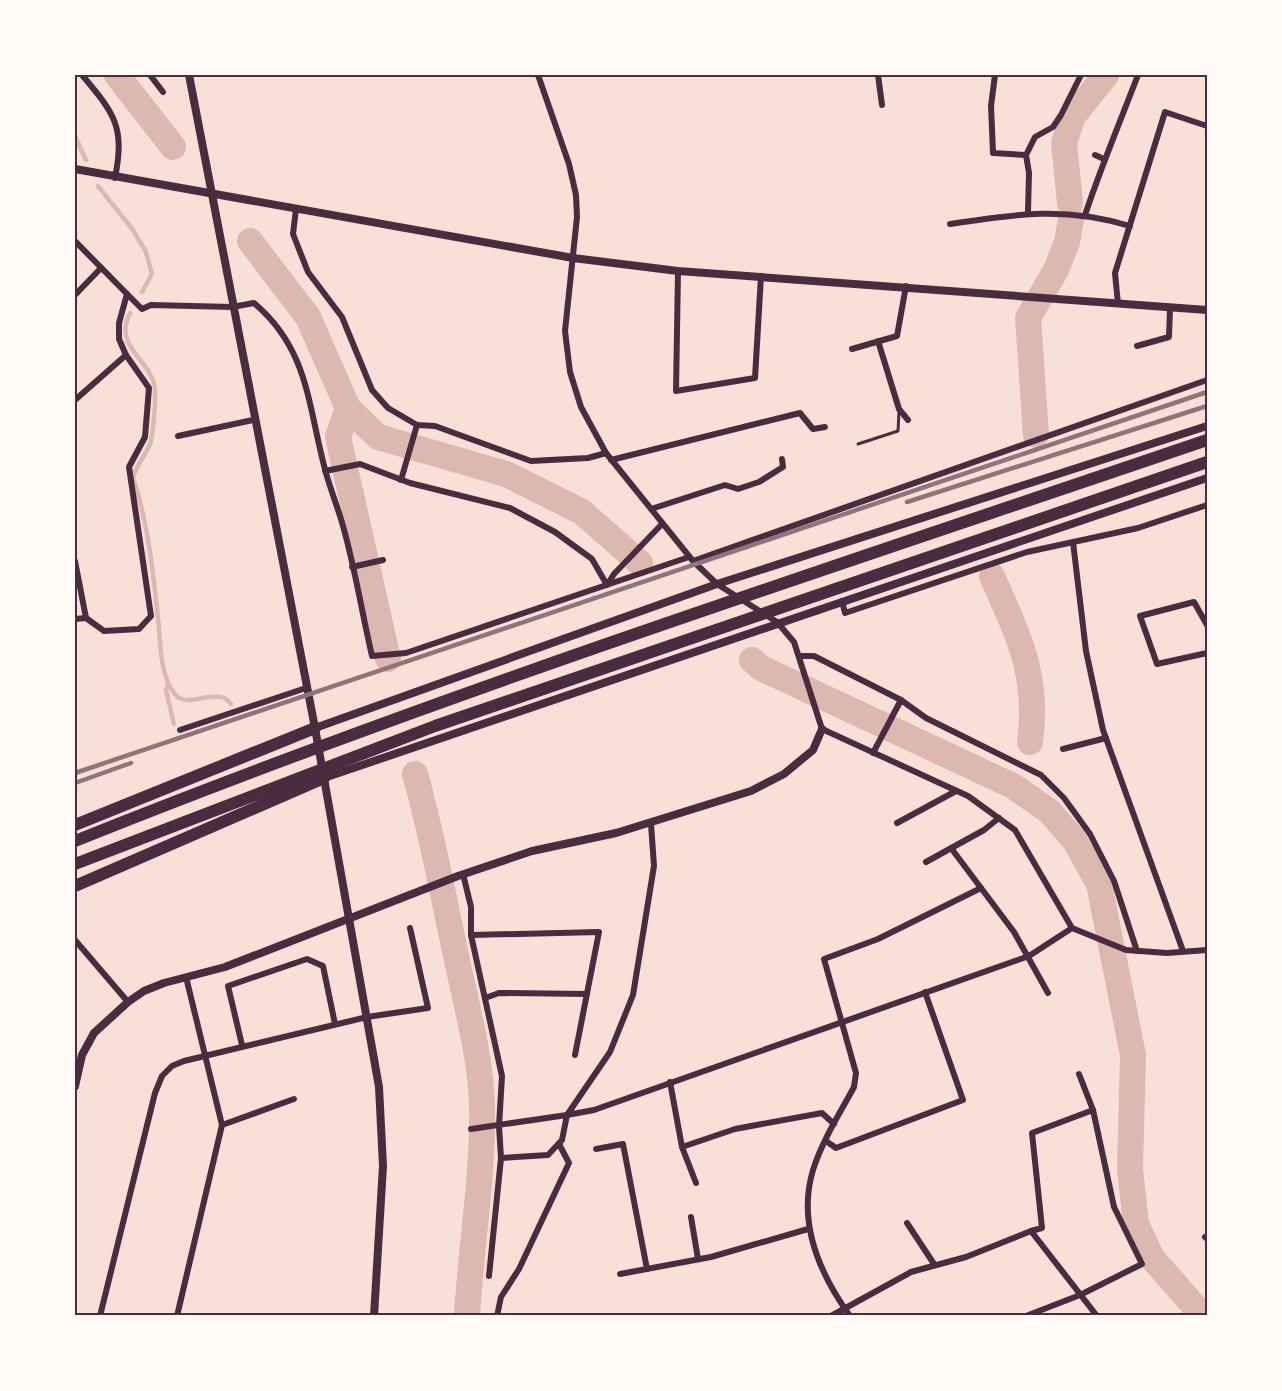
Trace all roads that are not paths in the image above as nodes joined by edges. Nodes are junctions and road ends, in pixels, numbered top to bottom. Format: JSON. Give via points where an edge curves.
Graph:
{"nodes":[{"id":1,"x":82,"y":75,"type":"edge"},
{"id":2,"x":150,"y":75,"type":"edge"},
{"id":3,"x":189,"y":75,"type":"edge"},
{"id":4,"x":538,"y":75,"type":"edge"},
{"id":5,"x":878,"y":75,"type":"edge"},
{"id":6,"x":995,"y":75,"type":"edge"},
{"id":7,"x":1081,"y":75,"type":"edge"},
{"id":8,"x":1138,"y":75,"type":"edge"},
{"id":9,"x":163,"y":92,"type":"dead end"},
{"id":10,"x":882,"y":105,"type":"dead end"},
{"id":11,"x":1207,"y":126,"type":"edge"},
{"id":12,"x":1026,"y":155,"type":"junction"},
{"id":13,"x":1095,"y":155,"type":"dead end"},
{"id":14,"x":1104,"y":159,"type":"junction"},
{"id":15,"x":75,"y":169,"type":"edge"},
{"id":16,"x":115,"y":178,"type":"junction"},
{"id":17,"x":213,"y":195,"type":"junction"},
{"id":18,"x":296,"y":209,"type":"junction"},
{"id":19,"x":1028,"y":212,"type":"junction"},
{"id":20,"x":1085,"y":215,"type":"junction"},
{"id":21,"x":950,"y":224,"type":"dead end"},
{"id":22,"x":1130,"y":226,"type":"junction"},
{"id":23,"x":75,"y":241,"type":"edge"},
{"id":24,"x":573,"y":258,"type":"junction"},
{"id":25,"x":101,"y":268,"type":"junction"},
{"id":26,"x":678,"y":271,"type":"junction"},
{"id":27,"x":761,"y":276,"type":"junction"},
{"id":28,"x":906,"y":286,"type":"junction"},
{"id":29,"x":127,"y":294,"type":"junction"},
{"id":30,"x":75,"y":295,"type":"edge"},
{"id":31,"x":1118,"y":304,"type":"junction"},
{"id":32,"x":232,"y":307,"type":"junction"},
{"id":33,"x":1170,"y":308,"type":"junction"},
{"id":34,"x":1207,"y":310,"type":"edge"},
{"id":35,"x":878,"y":341,"type":"junction"},
{"id":36,"x":1137,"y":346,"type":"dead end"},
{"id":37,"x":852,"y":349,"type":"dead end"},
{"id":38,"x":126,"y":355,"type":"junction"},
{"id":39,"x":1207,"y":380,"type":"edge"},
{"id":40,"x":75,"y":400,"type":"edge"},
{"id":41,"x":899,"y":409,"type":"junction"},
{"id":42,"x":253,"y":420,"type":"junction"},
{"id":43,"x":908,"y":420,"type":"dead end"},
{"id":44,"x":417,"y":426,"type":"junction"},
{"id":45,"x":1207,"y":426,"type":"edge"},
{"id":46,"x":825,"y":427,"type":"dead end"},
{"id":47,"x":178,"y":436,"type":"dead end"},
{"id":48,"x":1207,"y":440,"type":"edge"},
{"id":49,"x":858,"y":444,"type":"dead end"},
{"id":50,"x":606,"y":453,"type":"junction"},
{"id":51,"x":782,"y":459,"type":"dead end"},
{"id":52,"x":611,"y":460,"type":"junction"},
{"id":53,"x":1207,"y":462,"type":"edge"},
{"id":54,"x":326,"y":471,"type":"junction"},
{"id":55,"x":1207,"y":478,"type":"edge"},
{"id":56,"x":401,"y":479,"type":"junction"},
{"id":57,"x":1207,"y":505,"type":"edge"},
{"id":58,"x":651,"y":509,"type":"junction"},
{"id":59,"x":662,"y":524,"type":"junction"},
{"id":60,"x":1025,"y":540,"type":"junction"},
{"id":61,"x":1073,"y":542,"type":"junction"},
{"id":62,"x":1027,"y":552,"type":"junction"},
{"id":63,"x":971,"y":557,"type":"junction"},
{"id":64,"x":691,"y":559,"type":"junction"},
{"id":65,"x":383,"y":560,"type":"dead end"},
{"id":66,"x":75,"y":561,"type":"edge"},
{"id":67,"x":352,"y":567,"type":"junction"},
{"id":68,"x":974,"y":570,"type":"junction"},
{"id":69,"x":717,"y":584,"type":"junction"},
{"id":70,"x":607,"y":585,"type":"junction"},
{"id":71,"x":842,"y":601,"type":"junction"},
{"id":72,"x":86,"y":618,"type":"junction"},
{"id":73,"x":75,"y":619,"type":"edge"},
{"id":74,"x":777,"y":622,"type":"junction"},
{"id":75,"x":1207,"y":625,"type":"edge"},
{"id":76,"x":1207,"y":653,"type":"edge"},
{"id":77,"x":799,"y":656,"type":"junction"},
{"id":78,"x":306,"y":688,"type":"junction"},
{"id":79,"x":901,"y":701,"type":"junction"},
{"id":80,"x":315,"y":728,"type":"junction"},
{"id":81,"x":822,"y":729,"type":"junction"},
{"id":82,"x":180,"y":730,"type":"dead end"},
{"id":83,"x":1106,"y":738,"type":"junction"},
{"id":84,"x":1063,"y":749,"type":"dead end"},
{"id":85,"x":873,"y":752,"type":"junction"},
{"id":86,"x":324,"y":778,"type":"junction"},
{"id":87,"x":956,"y":791,"type":"junction"},
{"id":88,"x":999,"y":818,"type":"junction"},
{"id":89,"x":897,"y":823,"type":"dead end"},
{"id":90,"x":651,"y":824,"type":"junction"},
{"id":91,"x":75,"y":825,"type":"edge"},
{"id":92,"x":75,"y":841,"type":"edge"},
{"id":93,"x":951,"y":848,"type":"junction"},
{"id":94,"x":926,"y":862,"type":"dead end"},
{"id":95,"x":75,"y":864,"type":"edge"},
{"id":96,"x":460,"y":875,"type":"junction"},
{"id":97,"x":75,"y":886,"type":"edge"},
{"id":98,"x":981,"y":888,"type":"junction"},
{"id":99,"x":348,"y":921,"type":"junction"},
{"id":100,"x":410,"y":928,"type":"dead end"},
{"id":101,"x":1072,"y":928,"type":"junction"},
{"id":102,"x":471,"y":934,"type":"junction"},
{"id":103,"x":75,"y":940,"type":"edge"},
{"id":104,"x":1207,"y":950,"type":"edge"},
{"id":105,"x":1137,"y":951,"type":"junction"},
{"id":106,"x":1183,"y":951,"type":"junction"},
{"id":107,"x":1029,"y":956,"type":"junction"},
{"id":108,"x":186,"y":977,"type":"junction"},
{"id":109,"x":925,"y":992,"type":"junction"},
{"id":110,"x":1048,"y":993,"type":"dead end"},
{"id":111,"x":587,"y":994,"type":"junction"},
{"id":112,"x":485,"y":998,"type":"junction"},
{"id":113,"x":128,"y":1002,"type":"junction"},
{"id":114,"x":367,"y":1017,"type":"junction"},
{"id":115,"x":843,"y":1020,"type":"junction"},
{"id":116,"x":335,"y":1024,"type":"junction"},
{"id":117,"x":242,"y":1045,"type":"junction"},
{"id":118,"x":205,"y":1054,"type":"junction"},
{"id":119,"x":575,"y":1055,"type":"dead end"},
{"id":120,"x":1079,"y":1074,"type":"dead end"},
{"id":121,"x":670,"y":1082,"type":"junction"},
{"id":122,"x":75,"y":1086,"type":"edge"},
{"id":123,"x":294,"y":1098,"type":"dead end"},
{"id":124,"x":1094,"y":1110,"type":"junction"},
{"id":125,"x":567,"y":1114,"type":"junction"},
{"id":126,"x":834,"y":1124,"type":"junction"},
{"id":127,"x":222,"y":1125,"type":"junction"},
{"id":128,"x":496,"y":1126,"type":"junction"},
{"id":129,"x":471,"y":1129,"type":"dead end"},
{"id":130,"x":826,"y":1141,"type":"junction"},
{"id":131,"x":559,"y":1144,"type":"junction"},
{"id":132,"x":682,"y":1147,"type":"junction"},
{"id":133,"x":596,"y":1149,"type":"dead end"},
{"id":134,"x":501,"y":1158,"type":"junction"},
{"id":135,"x":696,"y":1183,"type":"dead end"},
{"id":136,"x":690,"y":1217,"type":"dead end"},
{"id":137,"x":907,"y":1223,"type":"dead end"},
{"id":138,"x":808,"y":1229,"type":"junction"},
{"id":139,"x":1031,"y":1231,"type":"junction"},
{"id":140,"x":698,"y":1259,"type":"junction"},
{"id":141,"x":934,"y":1264,"type":"junction"},
{"id":142,"x":647,"y":1269,"type":"junction"},
{"id":143,"x":620,"y":1274,"type":"dead end"},
{"id":144,"x":489,"y":1276,"type":"dead end"},
{"id":145,"x":1080,"y":1295,"type":"junction"},
{"id":146,"x":845,"y":1310,"type":"junction"},
{"id":147,"x":100,"y":1316,"type":"edge"},
{"id":148,"x":177,"y":1316,"type":"edge"},
{"id":149,"x":374,"y":1316,"type":"edge"},
{"id":150,"x":497,"y":1316,"type":"edge"},
{"id":151,"x":831,"y":1316,"type":"edge"},
{"id":152,"x":850,"y":1316,"type":"edge"},
{"id":153,"x":1026,"y":1316,"type":"edge"},
{"id":154,"x":1097,"y":1316,"type":"edge"}],
"edges":[{"from":1,"to":16,"type":"street","via":[[118,126],[121,148]]},
{"from":2,"to":9,"type":"street"},
{"from":3,"to":17,"type":"street"},
{"from":4,"to":24,"type":"street","via":[[576,195]]},
{"from":5,"to":10,"type":"street"},
{"from":6,"to":12,"type":"street","via":[[991,106],[993,153]]},
{"from":7,"to":12,"type":"street","via":[[1053,127],[1035,137]]},
{"from":8,"to":14,"type":"street"},
{"from":11,"to":22,"type":"street","via":[[1165,111]]},
{"from":12,"to":19,"type":"street"},
{"from":13,"to":14,"type":"street"},
{"from":14,"to":20,"type":"street"},
{"from":15,"to":16,"type":"street"},
{"from":16,"to":17,"type":"street"},
{"from":17,"to":18,"type":"street"},
{"from":17,"to":32,"type":"street"},
{"from":18,"to":24,"type":"street"},
{"from":18,"to":44,"type":"street","via":[[293,234],[308,272],[342,317],[372,390],[388,408]]},
{"from":19,"to":20,"type":"street"},
{"from":19,"to":21,"type":"street"},
{"from":20,"to":22,"type":"street"},
{"from":22,"to":31,"type":"street","via":[[1115,273]]},
{"from":23,"to":25,"type":"street"},
{"from":24,"to":26,"type":"street"},
{"from":24,"to":50,"type":"street","via":[[565,331],[570,372],[581,407]]},
{"from":25,"to":29,"type":"street"},
{"from":25,"to":30,"type":"street"},
{"from":26,"to":27,"type":"street"},
{"from":26,"to":27,"type":"street","via":[[676,391],[755,378]]},
{"from":27,"to":28,"type":"street"},
{"from":28,"to":31,"type":"street"},
{"from":28,"to":35,"type":"street","via":[[897,336]]},
{"from":29,"to":32,"type":"street","via":[[142,309],[151,305]]},
{"from":29,"to":38,"type":"street","via":[[119,323],[119,339]]},
{"from":31,"to":33,"type":"street"},
{"from":32,"to":42,"type":"street"},
{"from":32,"to":54,"type":"street","via":[[254,303],[272,318],[294,352],[313,408]]},
{"from":33,"to":34,"type":"street"},
{"from":33,"to":36,"type":"street","via":[[1169,337]]},
{"from":35,"to":37,"type":"street"},
{"from":35,"to":41,"type":"street"},
{"from":38,"to":40,"type":"street"},
{"from":38,"to":72,"type":"street","via":[[149,388],[145,437],[129,467],[151,616],[139,629],[104,631]]},
{"from":39,"to":64,"type":"street"},
{"from":41,"to":43,"type":"street"},
{"from":41,"to":49,"type":"lane","via":[[898,431]]},
{"from":42,"to":47,"type":"street"},
{"from":42,"to":78,"type":"street"},
{"from":44,"to":50,"type":"street","via":[[435,426],[531,461],[588,458]]},
{"from":44,"to":56,"type":"street"},
{"from":45,"to":69,"type":"street"},
{"from":46,"to":52,"type":"street","via":[[813,429],[800,413]]},
{"from":48,"to":92,"type":"highway","via":[[427,706]]},
{"from":50,"to":52,"type":"street"},
{"from":51,"to":58,"type":"street","via":[[783,467],[759,482],[738,489],[725,485]]},
{"from":52,"to":58,"type":"street"},
{"from":53,"to":95,"type":"highway","via":[[435,726]]},
{"from":54,"to":56,"type":"street","via":[[360,464]]},
{"from":54,"to":67,"type":"street"},
{"from":55,"to":60,"type":"street"},
{"from":56,"to":70,"type":"street","via":[[510,508],[555,532],[592,559]]},
{"from":57,"to":61,"type":"street","via":[[1138,528]]},
{"from":58,"to":59,"type":"street"},
{"from":59,"to":64,"type":"street"},
{"from":59,"to":70,"type":"street"},
{"from":60,"to":62,"type":"street"},
{"from":60,"to":63,"type":"street"},
{"from":61,"to":62,"type":"street"},
{"from":61,"to":83,"type":"street","via":[[1086,651]]},
{"from":62,"to":68,"type":"street"},
{"from":63,"to":68,"type":"street"},
{"from":63,"to":71,"type":"street"},
{"from":64,"to":69,"type":"street"},
{"from":64,"to":70,"type":"street"},
{"from":65,"to":67,"type":"street"},
{"from":66,"to":72,"type":"street"},
{"from":67,"to":70,"type":"street","via":[[372,656],[406,653]]},
{"from":68,"to":71,"type":"street","via":[[845,613]]},
{"from":69,"to":74,"type":"street"},
{"from":69,"to":80,"type":"street"},
{"from":71,"to":74,"type":"street"},
{"from":72,"to":73,"type":"street"},
{"from":74,"to":77,"type":"street","via":[[794,642]]},
{"from":74,"to":86,"type":"street"},
{"from":75,"to":76,"type":"street","via":[[1194,602],[1140,616],[1157,664]]},
{"from":77,"to":79,"type":"street","via":[[814,656]]},
{"from":77,"to":81,"type":"street"},
{"from":78,"to":80,"type":"street"},
{"from":78,"to":82,"type":"street"},
{"from":79,"to":85,"type":"street"},
{"from":79,"to":105,"type":"street","via":[[926,718],[1041,775],[1064,798],[1090,834],[1114,881]]},
{"from":80,"to":86,"type":"street"},
{"from":80,"to":91,"type":"highway"},
{"from":81,"to":85,"type":"street"},
{"from":81,"to":90,"type":"street","via":[[813,750],[784,774],[751,791]]},
{"from":83,"to":84,"type":"street"},
{"from":83,"to":106,"type":"street"},
{"from":85,"to":87,"type":"street"},
{"from":86,"to":97,"type":"highway"},
{"from":86,"to":99,"type":"street"},
{"from":87,"to":88,"type":"street"},
{"from":87,"to":89,"type":"street"},
{"from":88,"to":93,"type":"street"},
{"from":88,"to":101,"type":"street","via":[[1015,830]]},
{"from":90,"to":96,"type":"street","via":[[532,851]]},
{"from":90,"to":125,"type":"street","via":[[654,866],[633,995],[610,1052]]},
{"from":93,"to":94,"type":"street"},
{"from":93,"to":98,"type":"street"},
{"from":96,"to":99,"type":"street"},
{"from":96,"to":102,"type":"street","via":[[471,907]]},
{"from":98,"to":107,"type":"street"},
{"from":98,"to":115,"type":"street","via":[[878,939],[824,959]]},
{"from":99,"to":108,"type":"street","via":[[225,967]]},
{"from":99,"to":114,"type":"street"},
{"from":100,"to":114,"type":"street","via":[[428,1008]]},
{"from":101,"to":105,"type":"street"},
{"from":101,"to":107,"type":"street"},
{"from":102,"to":111,"type":"street","via":[[599,932]]},
{"from":102,"to":112,"type":"street"},
{"from":103,"to":113,"type":"street"},
{"from":104,"to":106,"type":"street"},
{"from":105,"to":106,"type":"street"},
{"from":107,"to":109,"type":"street"},
{"from":107,"to":110,"type":"street"},
{"from":108,"to":113,"type":"street","via":[[154,987]]},
{"from":108,"to":118,"type":"street"},
{"from":109,"to":115,"type":"street"},
{"from":109,"to":130,"type":"street","via":[[963,1100],[836,1148]]},
{"from":111,"to":112,"type":"street","via":[[499,993]]},
{"from":111,"to":119,"type":"street"},
{"from":112,"to":128,"type":"street","via":[[502,1076]]},
{"from":113,"to":122,"type":"street","via":[[94,1033],[82,1055]]},
{"from":114,"to":116,"type":"street"},
{"from":114,"to":149,"type":"street","via":[[379,1087],[383,1166]]},
{"from":115,"to":121,"type":"street"},
{"from":115,"to":126,"type":"street","via":[[856,1072],[854,1087]]},
{"from":116,"to":117,"type":"street"},
{"from":116,"to":117,"type":"street","via":[[323,966],[308,959],[228,986]]},
{"from":117,"to":118,"type":"street"},
{"from":118,"to":127,"type":"street"},
{"from":118,"to":147,"type":"street","via":[[172,1066],[162,1076],[155,1093]]},
{"from":120,"to":124,"type":"street"},
{"from":121,"to":125,"type":"street","via":[[594,1110]]},
{"from":121,"to":132,"type":"street"},
{"from":123,"to":127,"type":"street"},
{"from":124,"to":139,"type":"street","via":[[1032,1133],[1042,1228]]},
{"from":124,"to":145,"type":"street","via":[[1114,1207],[1142,1264]]},
{"from":125,"to":128,"type":"street"},
{"from":125,"to":131,"type":"street"},
{"from":126,"to":130,"type":"street"},
{"from":126,"to":132,"type":"street","via":[[822,1113],[735,1129]]},
{"from":127,"to":148,"type":"street"},
{"from":128,"to":129,"type":"street"},
{"from":128,"to":134,"type":"street"},
{"from":130,"to":138,"type":"street","via":[[813,1169],[807,1196]]},
{"from":131,"to":134,"type":"street","via":[[548,1155]]},
{"from":131,"to":150,"type":"street","via":[[569,1163],[519,1269],[501,1297]]},
{"from":132,"to":135,"type":"street"},
{"from":133,"to":142,"type":"street","via":[[623,1144]]},
{"from":134,"to":144,"type":"street"},
{"from":136,"to":140,"type":"street"},
{"from":137,"to":141,"type":"street"},
{"from":138,"to":140,"type":"street"},
{"from":138,"to":146,"type":"street","via":[[819,1267]]},
{"from":139,"to":141,"type":"street","via":[[966,1257]]},
{"from":139,"to":145,"type":"street"},
{"from":140,"to":142,"type":"street"},
{"from":141,"to":146,"type":"street","via":[[911,1272]]},
{"from":142,"to":143,"type":"street"},
{"from":145,"to":153,"type":"street"},
{"from":145,"to":154,"type":"street"},
{"from":146,"to":151,"type":"street"},
{"from":146,"to":152,"type":"street"}]}
